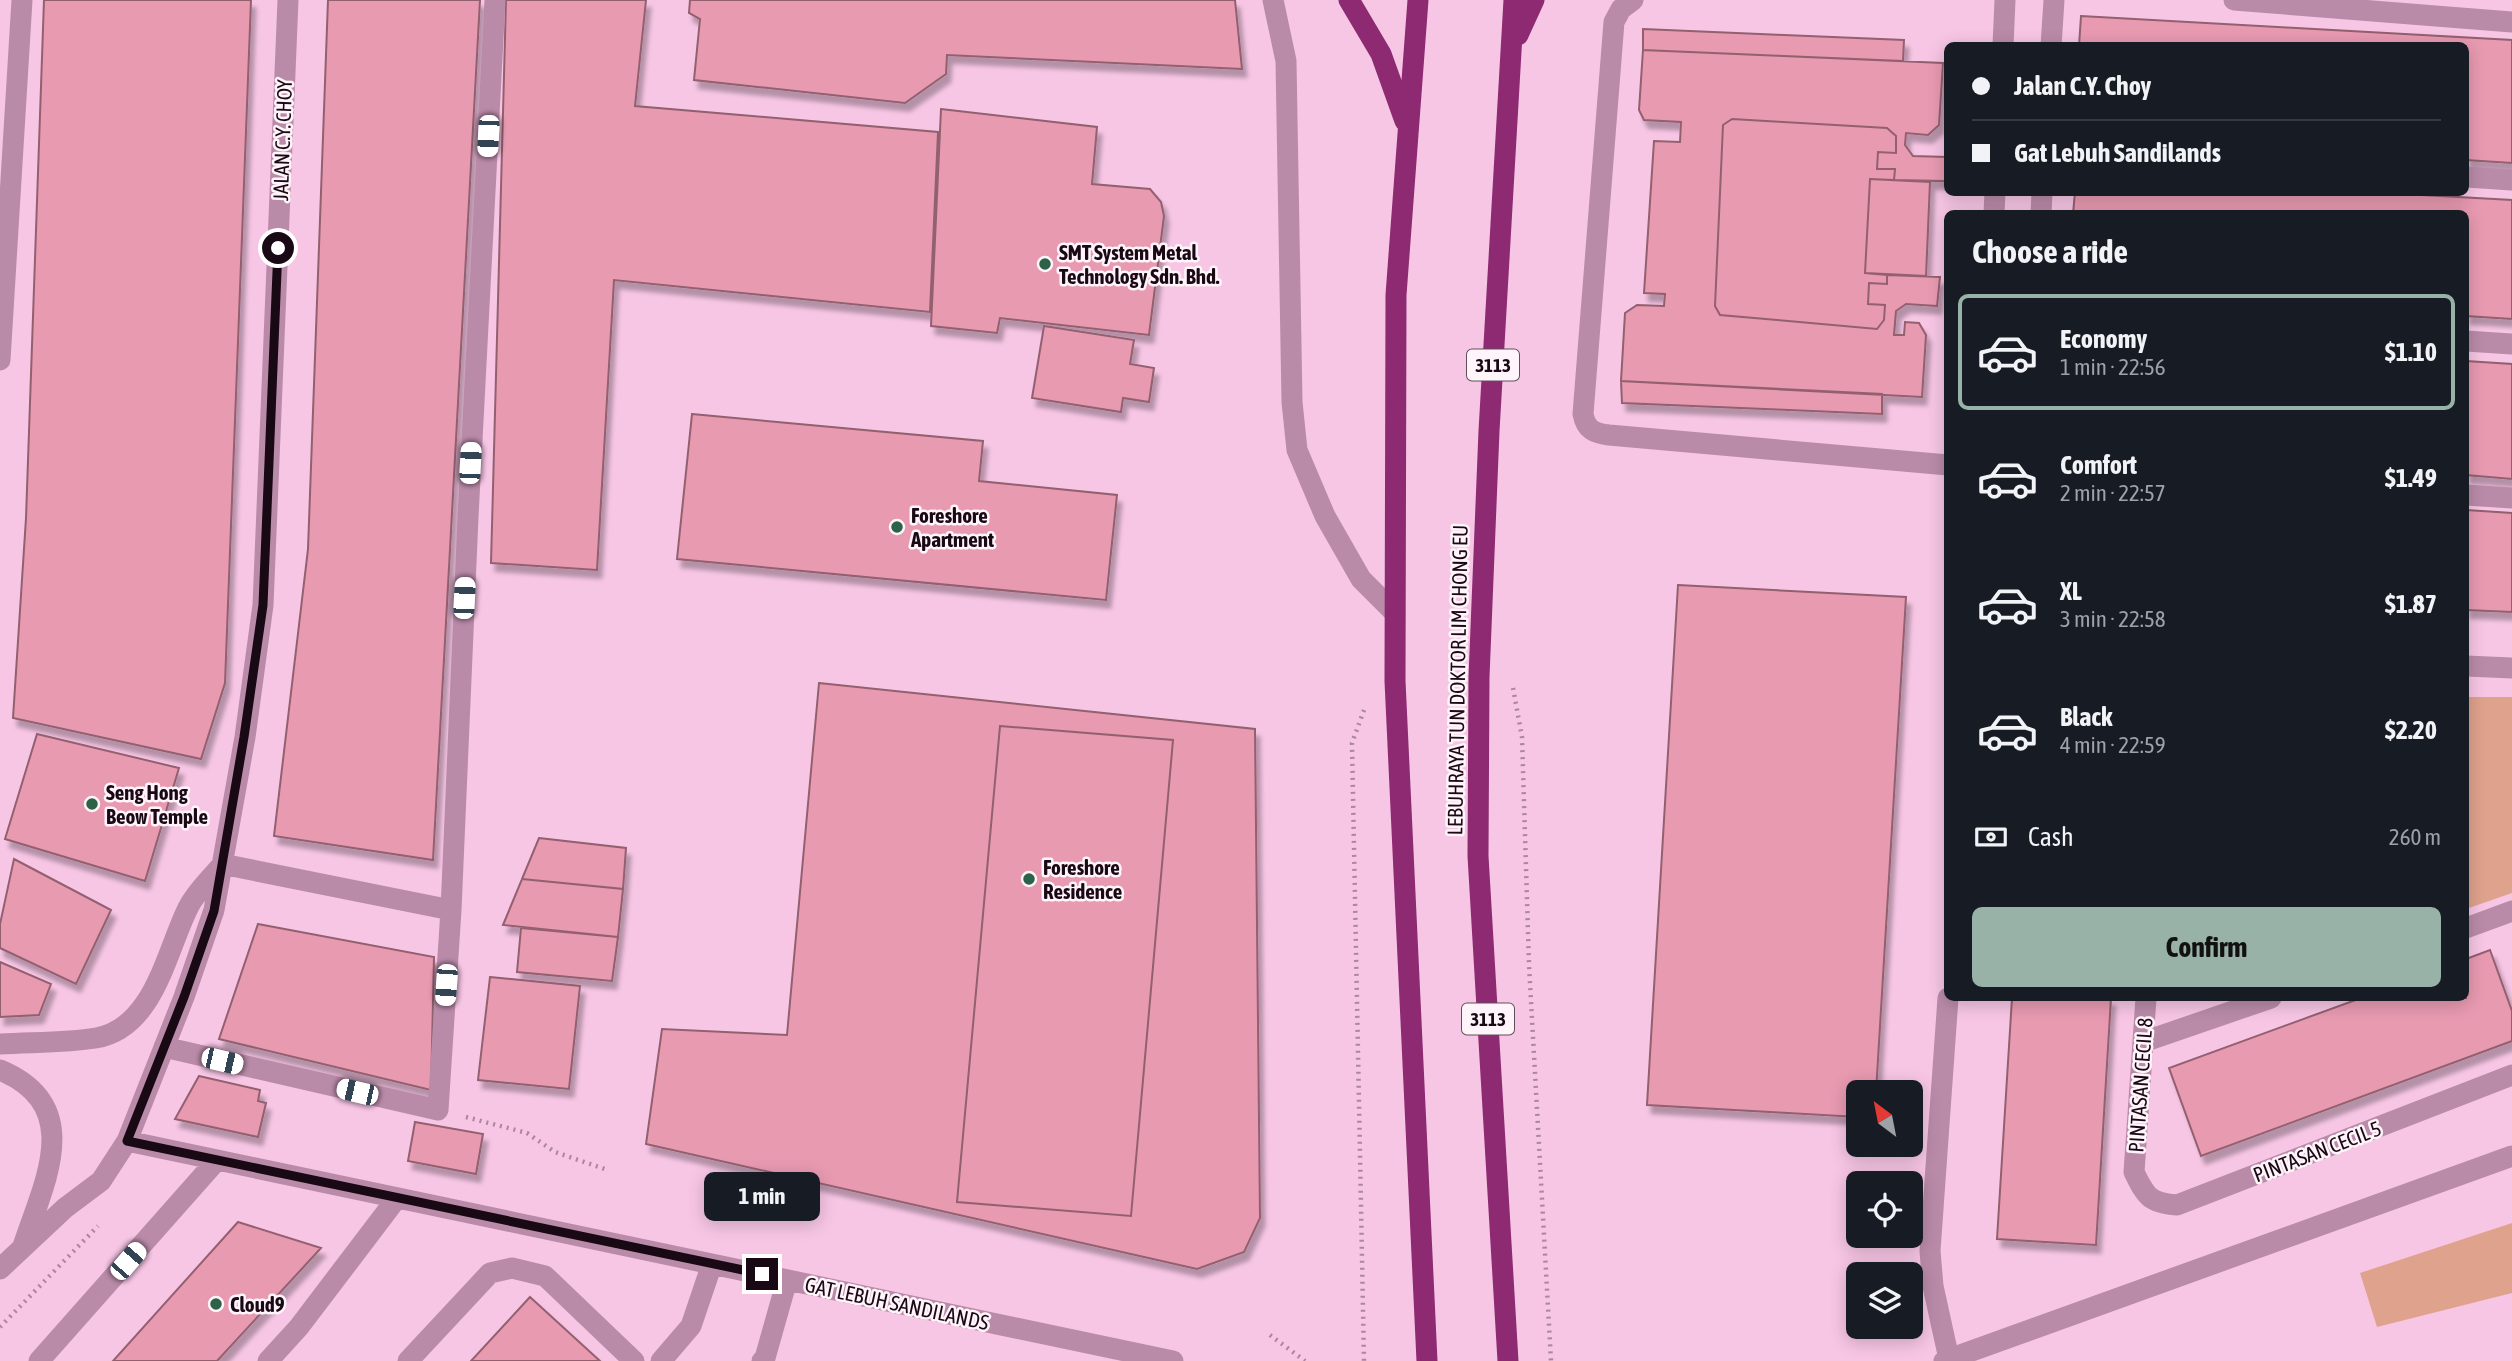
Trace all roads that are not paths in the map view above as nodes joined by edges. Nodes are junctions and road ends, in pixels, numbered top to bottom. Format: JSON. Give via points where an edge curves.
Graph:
{"nodes":[{"id":1,"x":23,"y":0,"type":"edge"},
{"id":2,"x":288,"y":0,"type":"edge"},
{"id":3,"x":495,"y":0,"type":"edge"},
{"id":4,"x":1273,"y":0,"type":"edge"},
{"id":5,"x":1349,"y":0,"type":"edge"},
{"id":6,"x":1418,"y":0,"type":"edge"},
{"id":7,"x":1514,"y":0,"type":"edge"},
{"id":8,"x":1534,"y":0,"type":"edge"},
{"id":9,"x":1633,"y":0,"type":"edge"},
{"id":10,"x":2005,"y":0,"type":"edge"},
{"id":11,"x":2054,"y":0,"type":"edge"},
{"id":12,"x":2234,"y":0,"type":"edge"},
{"id":13,"x":2512,"y":22,"type":"edge"},
{"id":14,"x":2003,"y":42,"type":"edge"},
{"id":15,"x":2051,"y":42,"type":"edge"},
{"id":16,"x":1511,"y":54,"type":"junction"},
{"id":17,"x":1409,"y":133,"type":"junction"},
{"id":18,"x":2469,"y":177,"type":"edge"},
{"id":19,"x":2512,"y":180,"type":"edge"},
{"id":20,"x":2469,"y":341,"type":"edge"},
{"id":21,"x":2512,"y":344,"type":"edge"},
{"id":22,"x":0,"y":360,"type":"edge"},
{"id":23,"x":1944,"y":466,"type":"edge"},
{"id":24,"x":2469,"y":495,"type":"edge"},
{"id":25,"x":2512,"y":498,"type":"edge"},
{"id":26,"x":1395,"y":613,"type":"junction"},
{"id":27,"x":2469,"y":666,"type":"edge"},
{"id":28,"x":2512,"y":667,"type":"edge"},
{"id":29,"x":222,"y":864,"type":"junction"},
{"id":30,"x":451,"y":910,"type":"junction"},
{"id":31,"x":2512,"y":911,"type":"edge"},
{"id":32,"x":2469,"y":927,"type":"edge"},
{"id":33,"x":1948,"y":1001,"type":"edge"},
{"id":34,"x":2146,"y":1001,"type":"edge"},
{"id":35,"x":2262,"y":1001,"type":"edge"},
{"id":36,"x":2143,"y":1042,"type":"junction"},
{"id":37,"x":0,"y":1044,"type":"edge"},
{"id":38,"x":164,"y":1047,"type":"junction"},
{"id":39,"x":0,"y":1070,"type":"edge"},
{"id":40,"x":2512,"y":1074,"type":"edge"},
{"id":41,"x":127,"y":1141,"type":"junction"},
{"id":42,"x":2512,"y":1156,"type":"edge"},
{"id":43,"x":217,"y":1160,"type":"junction"},
{"id":44,"x":2134,"y":1172,"type":"joint"},
{"id":45,"x":397,"y":1198,"type":"junction"},
{"id":46,"x":23,"y":1247,"type":"junction"},
{"id":47,"x":712,"y":1264,"type":"junction"},
{"id":48,"x":0,"y":1269,"type":"edge"},
{"id":49,"x":787,"y":1280,"type":"junction"},
{"id":50,"x":1946,"y":1360,"type":"edge"},
{"id":51,"x":39,"y":1361,"type":"edge"},
{"id":52,"x":268,"y":1361,"type":"edge"},
{"id":53,"x":408,"y":1361,"type":"edge"},
{"id":54,"x":634,"y":1361,"type":"edge"},
{"id":55,"x":662,"y":1361,"type":"edge"},
{"id":56,"x":762,"y":1361,"type":"edge"},
{"id":57,"x":1173,"y":1361,"type":"edge"},
{"id":58,"x":1427,"y":1361,"type":"edge"},
{"id":59,"x":1508,"y":1361,"type":"edge"}],
"edges":[{"from":1,"to":22,"type":"street"},
{"from":2,"to":29,"type":"street","name":"JALAN C.Y. CHOY","via":[[263,605]]},
{"from":3,"to":30,"type":"street"},
{"from":4,"to":26,"type":"street","via":[[1286,61],[1292,402],[1297,450],[1325,516],[1362,579]]},
{"from":5,"to":17,"type":"highway","via":[[1381,54]]},
{"from":6,"to":17,"type":"highway"},
{"from":7,"to":16,"type":"highway","name":"LEBUHRAYA TUN DOKTOR LIM CHONG EU","number":"3113"},
{"from":8,"to":16,"type":"highway"},
{"from":9,"to":23,"type":"street","via":[[1620,9],[1614,22],[1585,424],[1591,431],[1609,435]]},
{"from":10,"to":14,"type":"street"},
{"from":11,"to":15,"type":"street"},
{"from":12,"to":13,"type":"street"},
{"from":16,"to":59,"type":"highway","name":"LEBUHRAYA TUN DOKTOR LIM CHONG EU","number":"3113","via":[[1489,431],[1479,677],[1478,856]]},
{"from":17,"to":26,"type":"highway","via":[[1396,295]]},
{"from":18,"to":19,"type":"street"},
{"from":20,"to":21,"type":"street"},
{"from":24,"to":25,"type":"street"},
{"from":26,"to":58,"type":"highway"},
{"from":27,"to":28,"type":"street"},
{"from":29,"to":30,"type":"street"},
{"from":29,"to":37,"type":"street","name":"JALAN C.Y. CHOY","via":[[189,905],[137,1015],[97,1038]]},
{"from":29,"to":38,"type":"street","name":"JALAN C.Y. CHOY","via":[[214,911]]},
{"from":30,"to":38,"type":"street","via":[[438,1110]]},
{"from":31,"to":32,"type":"street"},
{"from":33,"to":50,"type":"street","via":[[1930,1251]]},
{"from":34,"to":36,"type":"street","name":"PINTASAN CECIL 8"},
{"from":35,"to":36,"type":"street"},
{"from":36,"to":44,"type":"street","name":"PINTASAN CECIL 8"},
{"from":38,"to":41,"type":"street","name":"JALAN C.Y. CHOY"},
{"from":39,"to":46,"type":"street","via":[[33,1091],[46,1110],[53,1135],[52,1158]]},
{"from":40,"to":44,"type":"street","name":"PINTASAN CECIL 5","via":[[2178,1205],[2157,1203],[2144,1192]]},
{"from":41,"to":43,"type":"street","name":"GAT LEBUH SANDILANDS"},
{"from":41,"to":46,"type":"street","name":"JALAN C.Y. CHOY","via":[[101,1181]]},
{"from":42,"to":50,"type":"street"},
{"from":43,"to":45,"type":"street","name":"GAT LEBUH SANDILANDS"},
{"from":43,"to":51,"type":"street"},
{"from":45,"to":47,"type":"street","name":"GAT LEBUH SANDILANDS"},
{"from":45,"to":52,"type":"street"},
{"from":46,"to":48,"type":"street","name":"JALAN C.Y. CHOY"},
{"from":47,"to":49,"type":"street","name":"GAT LEBUH SANDILANDS"},
{"from":47,"to":55,"type":"street","via":[[691,1326]]},
{"from":49,"to":56,"type":"street"},
{"from":49,"to":57,"type":"street","name":"GAT LEBUH SANDILANDS"},
{"from":53,"to":54,"type":"street","via":[[490,1273],[512,1268],[545,1276]]}]}
